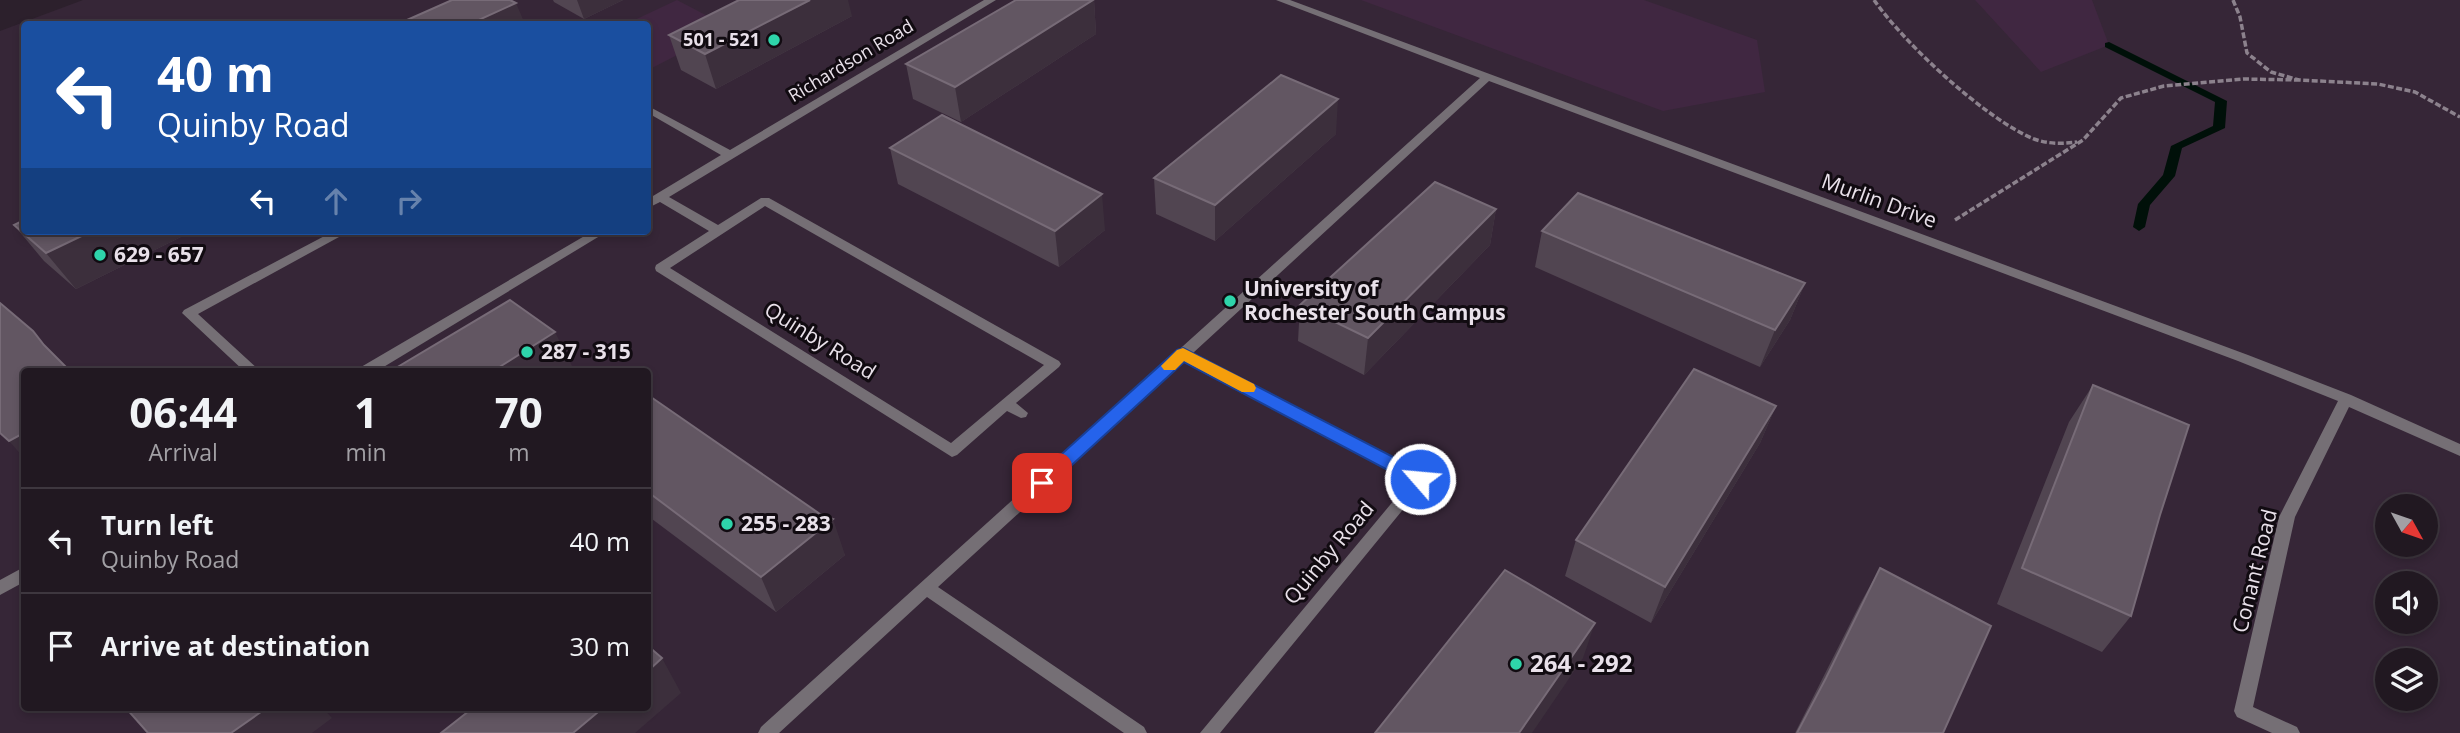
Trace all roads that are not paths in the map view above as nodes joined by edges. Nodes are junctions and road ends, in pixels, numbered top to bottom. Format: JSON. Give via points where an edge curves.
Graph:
{"nodes":[{"id":1,"x":991,"y":0,"type":"edge"},
{"id":2,"x":1281,"y":0,"type":"edge"},
{"id":3,"x":1487,"y":76,"type":"junction"},
{"id":4,"x":651,"y":111,"type":"edge"},
{"id":5,"x":729,"y":155,"type":"junction"},
{"id":6,"x":660,"y":197,"type":"junction"},
{"id":7,"x":651,"y":202,"type":"edge"},
{"id":8,"x":718,"y":231,"type":"junction"},
{"id":9,"x":336,"y":235,"type":"edge"},
{"id":10,"x":595,"y":235,"type":"edge"},
{"id":11,"x":1183,"y":354,"type":"junction"},
{"id":12,"x":250,"y":368,"type":"edge"},
{"id":13,"x":371,"y":368,"type":"edge"},
{"id":14,"x":2346,"y":399,"type":"junction"},
{"id":15,"x":1006,"y":404,"type":"junction"},
{"id":16,"x":1021,"y":413,"type":"dead end"},
{"id":17,"x":2460,"y":450,"type":"edge"},
{"id":18,"x":21,"y":576,"type":"edge"},
{"id":19,"x":0,"y":588,"type":"edge"},
{"id":20,"x":927,"y":588,"type":"junction"},
{"id":21,"x":767,"y":733,"type":"edge"},
{"id":22,"x":1138,"y":733,"type":"edge"},
{"id":23,"x":1209,"y":733,"type":"edge"},
{"id":24,"x":2291,"y":733,"type":"edge"}],
"edges":[{"from":1,"to":5,"type":"street","name":"Richardson Road"},
{"from":2,"to":3,"type":"street","name":"Murlin Drive"},
{"from":3,"to":11,"type":"street"},
{"from":3,"to":14,"type":"street","name":"Murlin Drive"},
{"from":4,"to":5,"type":"street"},
{"from":5,"to":6,"type":"street","name":"Richardson Road"},
{"from":6,"to":7,"type":"street","name":"Richardson Road"},
{"from":6,"to":8,"type":"street"},
{"from":8,"to":15,"type":"street","name":"Quinby Road","via":[[765,201],[1054,364]]},
{"from":8,"to":15,"type":"street","name":"Quinby Road","via":[[662,268],[952,451]]},
{"from":9,"to":12,"type":"street","via":[[189,313]]},
{"from":10,"to":13,"type":"street"},
{"from":11,"to":20,"type":"street"},
{"from":11,"to":23,"type":"street","name":"Quinby Road","via":[[1420,479]]},
{"from":14,"to":17,"type":"street","name":"Murlin Drive"},
{"from":14,"to":24,"type":"street","name":"Conant Road","via":[[2287,517],[2243,711]]},
{"from":15,"to":16,"type":"street"},
{"from":18,"to":19,"type":"street"},
{"from":20,"to":21,"type":"street"},
{"from":20,"to":22,"type":"street"}]}
